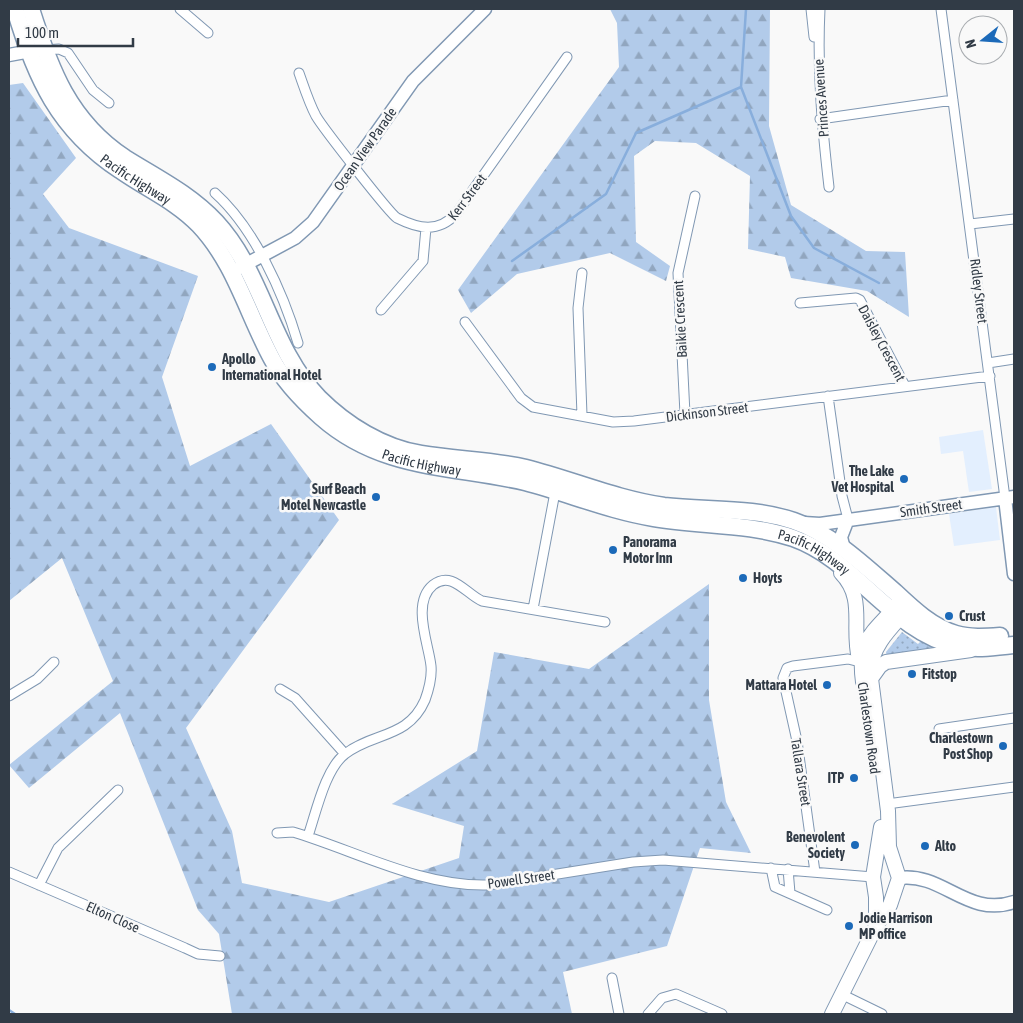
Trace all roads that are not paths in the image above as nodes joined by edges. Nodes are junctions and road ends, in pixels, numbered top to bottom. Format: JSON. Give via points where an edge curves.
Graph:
{"nodes":[{"id":1,"x":14,"y":9,"type":"edge"},
{"id":2,"x":31,"y":9,"type":"edge"},
{"id":3,"x":180,"y":9,"type":"edge"},
{"id":4,"x":485,"y":9,"type":"edge"},
{"id":5,"x":811,"y":9,"type":"edge"},
{"id":6,"x":820,"y":9,"type":"edge"},
{"id":7,"x":941,"y":9,"type":"edge"},
{"id":8,"x":208,"y":34,"type":"dead end"},
{"id":9,"x":36,"y":50,"type":"junction"},
{"id":10,"x":9,"y":55,"type":"edge"},
{"id":11,"x":818,"y":55,"type":"junction"},
{"id":12,"x":566,"y":57,"type":"dead end"},
{"id":13,"x":299,"y":73,"type":"dead end"},
{"id":14,"x":953,"y":100,"type":"junction"},
{"id":15,"x":109,"y":103,"type":"dead end"},
{"id":16,"x":820,"y":118,"type":"junction"},
{"id":17,"x":354,"y":165,"type":"junction"},
{"id":18,"x":829,"y":187,"type":"dead end"},
{"id":19,"x":215,"y":193,"type":"dead end"},
{"id":20,"x":695,"y":196,"type":"dead end"},
{"id":21,"x":1014,"y":219,"type":"edge"},
{"id":22,"x":970,"y":224,"type":"junction"},
{"id":23,"x":426,"y":228,"type":"junction"},
{"id":24,"x":262,"y":256,"type":"junction"},
{"id":25,"x":240,"y":268,"type":"junction"},
{"id":26,"x":582,"y":273,"type":"dead end"},
{"id":27,"x":800,"y":303,"type":"dead end"},
{"id":28,"x":381,"y":310,"type":"dead end"},
{"id":29,"x":465,"y":322,"type":"dead end"},
{"id":30,"x":298,"y":343,"type":"dead end"},
{"id":31,"x":1014,"y":359,"type":"edge"},
{"id":32,"x":988,"y":362,"type":"junction"},
{"id":33,"x":990,"y":376,"type":"junction"},
{"id":34,"x":905,"y":386,"type":"junction"},
{"id":35,"x":828,"y":396,"type":"junction"},
{"id":36,"x":685,"y":414,"type":"junction"},
{"id":37,"x":582,"y":415,"type":"junction"},
{"id":38,"x":556,"y":484,"type":"junction"},
{"id":39,"x":1010,"y":498,"type":"edge"},
{"id":40,"x":848,"y":520,"type":"junction"},
{"id":41,"x":800,"y":523,"type":"junction"},
{"id":42,"x":844,"y":549,"type":"junction"},
{"id":43,"x":821,"y":552,"type":"junction"},
{"id":44,"x":1014,"y":574,"type":"edge"},
{"id":45,"x":902,"y":608,"type":"junction"},
{"id":46,"x":533,"y":609,"type":"junction"},
{"id":47,"x":605,"y":622,"type":"dead end"},
{"id":48,"x":1014,"y":634,"type":"edge"},
{"id":49,"x":1014,"y":645,"type":"edge"},
{"id":50,"x":976,"y":648,"type":"junction"},
{"id":51,"x":854,"y":660,"type":"junction"},
{"id":52,"x":54,"y":662,"type":"dead end"},
{"id":53,"x":870,"y":680,"type":"junction"},
{"id":54,"x":280,"y":689,"type":"dead end"},
{"id":55,"x":9,"y":696,"type":"edge"},
{"id":56,"x":1014,"y":718,"type":"edge"},
{"id":57,"x":938,"y":729,"type":"dead end"},
{"id":58,"x":345,"y":754,"type":"junction"},
{"id":59,"x":1014,"y":787,"type":"edge"},
{"id":60,"x":118,"y":790,"type":"dead end"},
{"id":61,"x":887,"y":804,"type":"junction"},
{"id":62,"x":277,"y":833,"type":"dead end"},
{"id":63,"x":308,"y":836,"type":"junction"},
{"id":64,"x":772,"y":868,"type":"junction"},
{"id":65,"x":788,"y":870,"type":"junction"},
{"id":66,"x":9,"y":872,"type":"edge"},
{"id":67,"x":815,"y":872,"type":"junction"},
{"id":68,"x":874,"y":876,"type":"junction"},
{"id":69,"x":897,"y":878,"type":"junction"},
{"id":70,"x":40,"y":885,"type":"junction"},
{"id":71,"x":790,"y":893,"type":"junction"},
{"id":72,"x":1013,"y":903,"type":"edge"},
{"id":73,"x":827,"y":910,"type":"dead end"},
{"id":74,"x":876,"y":926,"type":"junction"},
{"id":75,"x":220,"y":956,"type":"dead end"},
{"id":76,"x":612,"y":978,"type":"dead end"},
{"id":77,"x":841,"y":994,"type":"junction"},
{"id":78,"x":618,"y":1014,"type":"edge"},
{"id":79,"x":648,"y":1014,"type":"edge"},
{"id":80,"x":722,"y":1014,"type":"edge"},
{"id":81,"x":832,"y":1014,"type":"edge"},
{"id":82,"x":882,"y":1014,"type":"edge"}],
"edges":[{"from":1,"to":9,"type":"highway","name":"Pacific Highway"},
{"from":2,"to":9,"type":"highway","name":"Pacific Highway"},
{"from":3,"to":8,"type":"street"},
{"from":4,"to":17,"type":"street","name":"Ocean View Parade","via":[[413,81]]},
{"from":5,"to":11,"type":"street"},
{"from":6,"to":11,"type":"street","name":"Princes Avenue"},
{"from":7,"to":14,"type":"street","name":"Ridley Street"},
{"from":9,"to":10,"type":"street"},
{"from":9,"to":15,"type":"street","via":[[59,49],[68,53],[93,90]]},
{"from":9,"to":25,"type":"highway","name":"Pacific Highway","via":[[45,90],[76,133],[106,160],[166,197]]},
{"from":11,"to":16,"type":"street","name":"Princes Avenue"},
{"from":12,"to":23,"type":"street","name":"Kerr Street","via":[[456,214],[438,228]]},
{"from":13,"to":17,"type":"street","via":[[316,116]]},
{"from":14,"to":16,"type":"street"},
{"from":14,"to":22,"type":"street","name":"Ridley Street"},
{"from":16,"to":18,"type":"street","name":"Princes Avenue"},
{"from":17,"to":23,"type":"street","via":[[395,217]]},
{"from":17,"to":24,"type":"street","name":"Ocean View Parade","via":[[304,231]]},
{"from":19,"to":24,"type":"street","via":[[234,212]]},
{"from":20,"to":36,"type":"street","name":"Baikie Crescent","via":[[678,273]]},
{"from":21,"to":22,"type":"street"},
{"from":22,"to":32,"type":"street","name":"Ridley Street"},
{"from":23,"to":28,"type":"street","via":[[423,261]]},
{"from":24,"to":25,"type":"street","name":"Ocean View Parade"},
{"from":24,"to":30,"type":"street","via":[[283,300]]},
{"from":25,"to":38,"type":"highway","name":"Pacific Highway","via":[[274,362],[303,400],[335,428],[355,441],[420,466]]},
{"from":26,"to":37,"type":"street","via":[[578,308]]},
{"from":27,"to":34,"type":"street","name":"Daisley Crescent","via":[[860,300]]},
{"from":29,"to":37,"type":"street","name":"Dickinson Street","via":[[521,398],[533,407]]},
{"from":31,"to":32,"type":"street"},
{"from":32,"to":33,"type":"street","name":"Ridley Street"},
{"from":33,"to":34,"type":"street","name":"Dickinson Street"},
{"from":33,"to":39,"type":"street","name":"Ridley Street"},
{"from":34,"to":35,"type":"street","name":"Dickinson Street"},
{"from":35,"to":36,"type":"street","name":"Dickinson Street"},
{"from":35,"to":40,"type":"street"},
{"from":36,"to":37,"type":"street","name":"Dickinson Street","via":[[613,422]]},
{"from":38,"to":41,"type":"highway","name":"Pacific Highway","via":[[667,506],[759,513]]},
{"from":38,"to":43,"type":"highway","name":"Pacific Highway","via":[[596,505],[657,519],[771,532],[796,539]]},
{"from":38,"to":46,"type":"street"},
{"from":39,"to":40,"type":"street","name":"Smith Street"},
{"from":39,"to":44,"type":"street","name":"Ridley Street"},
{"from":40,"to":41,"type":"street","name":"Smith Street"},
{"from":40,"to":42,"type":"street","via":[[841,537]]},
{"from":41,"to":42,"type":"highway","name":"Pacific Highway"},
{"from":42,"to":45,"type":"highway","name":"Pacific Highway"},
{"from":43,"to":45,"type":"highway","name":"Pacific Highway"},
{"from":43,"to":51,"type":"main road","via":[[854,591]]},
{"from":45,"to":48,"type":"highway","name":"Pacific Highway","via":[[956,634],[986,637]]},
{"from":45,"to":50,"type":"highway","name":"Pacific Highway","via":[[925,634],[940,641]]},
{"from":45,"to":51,"type":"main road","name":"Charlestown Road","via":[[866,643]]},
{"from":45,"to":53,"type":"main road","name":"Charlestown Road","via":[[876,646],[870,662]]},
{"from":46,"to":47,"type":"street"},
{"from":46,"to":58,"type":"street","via":[[482,601],[454,581],[442,581],[432,586],[426,596],[422,617],[431,666],[430,684],[424,700],[405,726]]},
{"from":49,"to":50,"type":"highway","name":"Pacific Highway"},
{"from":50,"to":53,"type":"main road","via":[[886,662]]},
{"from":51,"to":67,"type":"street","name":"Tallara Street","via":[[793,666],[784,672]]},
{"from":51,"to":68,"type":"main road","name":"Charlestown Road","via":[[881,826]]},
{"from":52,"to":55,"type":"street","via":[[42,675]]},
{"from":53,"to":61,"type":"main road","name":"Charlestown Road"},
{"from":54,"to":58,"type":"street","via":[[295,698]]},
{"from":56,"to":57,"type":"street"},
{"from":58,"to":63,"type":"street","via":[[326,783]]},
{"from":59,"to":61,"type":"street"},
{"from":60,"to":70,"type":"street","via":[[65,840],[52,858]]},
{"from":61,"to":69,"type":"main road","name":"Charlestown Road","via":[[890,847]]},
{"from":62,"to":63,"type":"street","name":"Powell Street","via":[[293,832]]},
{"from":63,"to":64,"type":"street","name":"Powell Street","via":[[426,877],[464,886],[663,860]]},
{"from":64,"to":65,"type":"street","name":"Powell Street"},
{"from":64,"to":71,"type":"street","via":[[775,887]]},
{"from":65,"to":67,"type":"street","name":"Powell Street"},
{"from":65,"to":71,"type":"street"},
{"from":66,"to":70,"type":"street","name":"Elton Close"},
{"from":67,"to":68,"type":"street","name":"Powell Street"},
{"from":68,"to":69,"type":"main road","via":[[888,865]]},
{"from":68,"to":69,"type":"main road","via":[[884,891]]},
{"from":68,"to":74,"type":"main road","name":"Charlestown Road"},
{"from":69,"to":72,"type":"street","via":[[911,876],[925,880],[982,906]]},
{"from":69,"to":74,"type":"main road","name":"Charlestown Road","via":[[890,905]]},
{"from":70,"to":75,"type":"street","name":"Elton Close","via":[[198,954]]},
{"from":71,"to":73,"type":"street"},
{"from":74,"to":77,"type":"main road","name":"Charlestown Road"},
{"from":76,"to":78,"type":"street"},
{"from":77,"to":81,"type":"main road","name":"Charlestown Road"},
{"from":77,"to":82,"type":"street"},
{"from":79,"to":80,"type":"street","via":[[667,995],[676,994]]}]}
